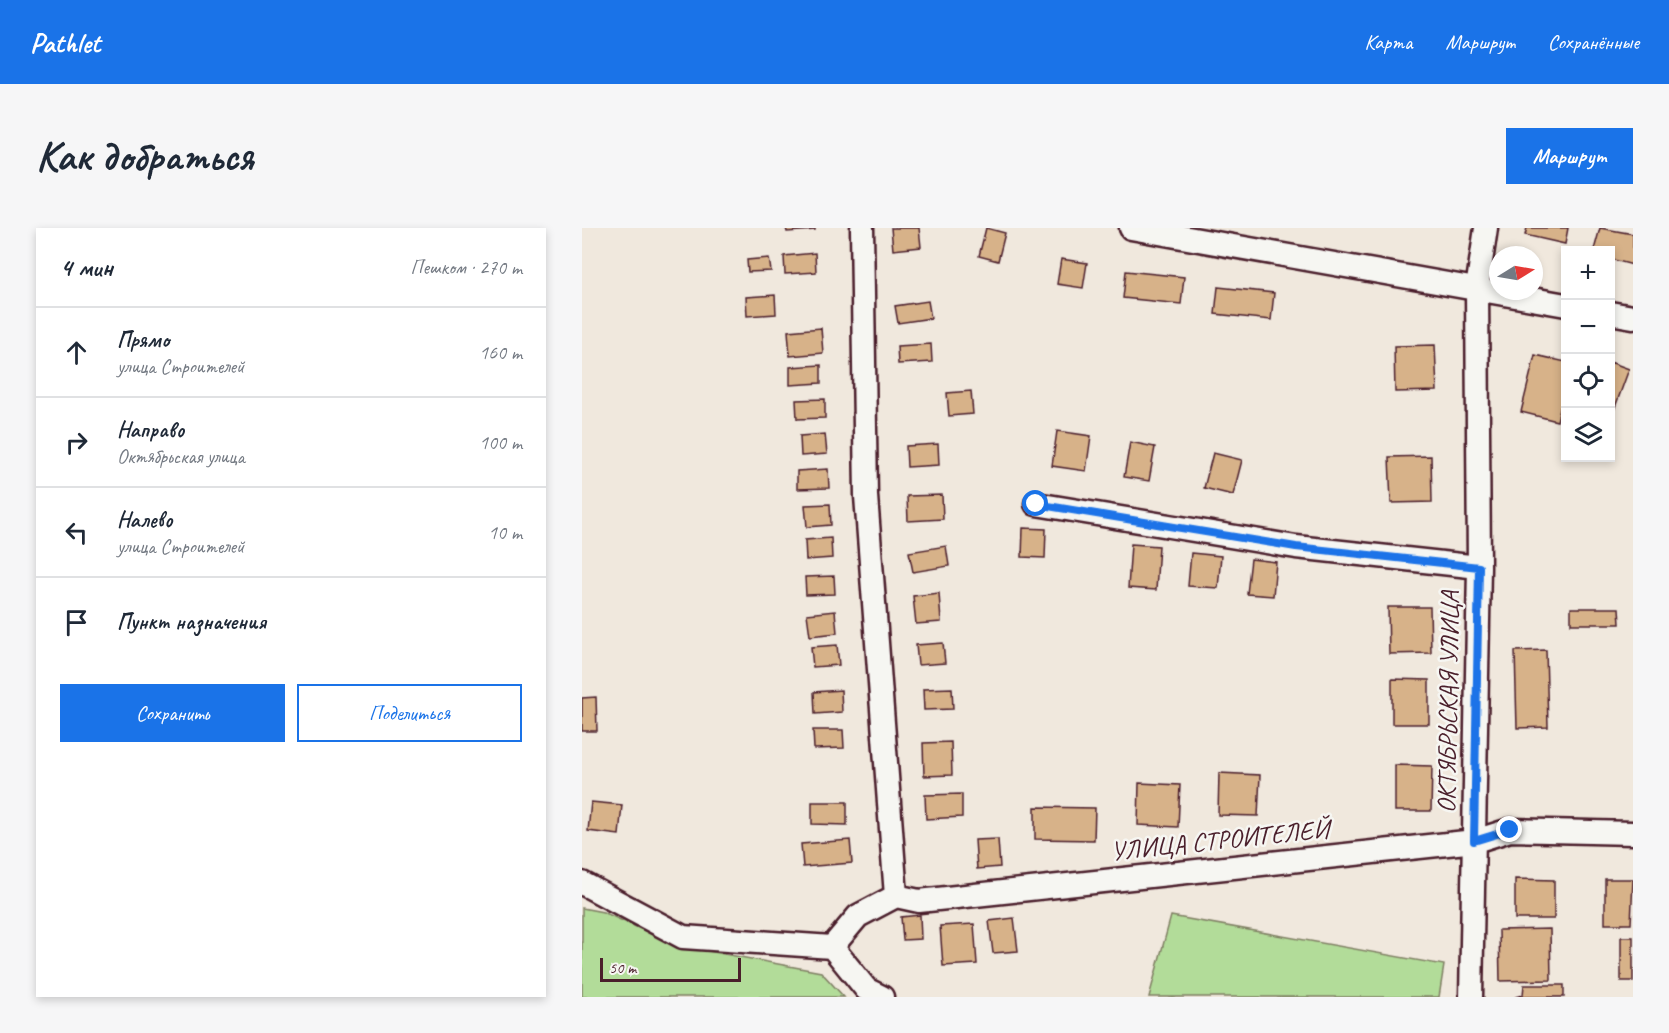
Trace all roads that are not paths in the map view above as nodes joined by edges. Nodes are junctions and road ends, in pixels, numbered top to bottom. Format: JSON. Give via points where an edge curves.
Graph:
{"nodes":[{"id":1,"x":862,"y":228,"type":"edge"},
{"id":2,"x":1131,"y":228,"type":"edge"},
{"id":3,"x":1486,"y":228,"type":"edge"},
{"id":4,"x":1477,"y":289,"type":"junction"},
{"id":5,"x":1561,"y":304,"type":"edge"},
{"id":6,"x":1615,"y":314,"type":"edge"},
{"id":7,"x":1633,"y":317,"type":"edge"},
{"id":8,"x":1036,"y":504,"type":"dead end"},
{"id":9,"x":1479,"y":567,"type":"junction"},
{"id":10,"x":1633,"y":833,"type":"edge"},
{"id":11,"x":1474,"y":841,"type":"junction"},
{"id":12,"x":582,"y":883,"type":"edge"},
{"id":13,"x":896,"y":896,"type":"junction"},
{"id":14,"x":832,"y":947,"type":"junction"},
{"id":15,"x":882,"y":997,"type":"edge"},
{"id":16,"x":1471,"y":997,"type":"edge"}],
"edges":[{"from":1,"to":13,"type":"street","via":[[866,496]]},
{"from":2,"to":4,"type":"street"},
{"from":3,"to":4,"type":"street","name":"ОКТЯБРЬСКАЯ УЛИЦА"},
{"from":4,"to":5,"type":"street"},
{"from":4,"to":9,"type":"street","name":"ОКТЯБРЬСКАЯ УЛИЦА"},
{"from":6,"to":7,"type":"street"},
{"from":8,"to":9,"type":"street","via":[[1296,547]]},
{"from":9,"to":11,"type":"street","name":"ОКТЯБРЬСКАЯ УЛИЦА"},
{"from":10,"to":11,"type":"street","name":"УЛИЦА СТРОИТЕЛЕЙ","via":[[1510,830]]},
{"from":11,"to":13,"type":"street","name":"УЛИЦА СТРОИТЕЛЕЙ","via":[[919,901]]},
{"from":11,"to":16,"type":"street","name":"ОКТЯБРЬСКАЯ УЛИЦА"},
{"from":12,"to":14,"type":"street","via":[[683,937]]},
{"from":13,"to":14,"type":"street","via":[[858,916]]},
{"from":14,"to":15,"type":"street","via":[[866,989]]}]}
